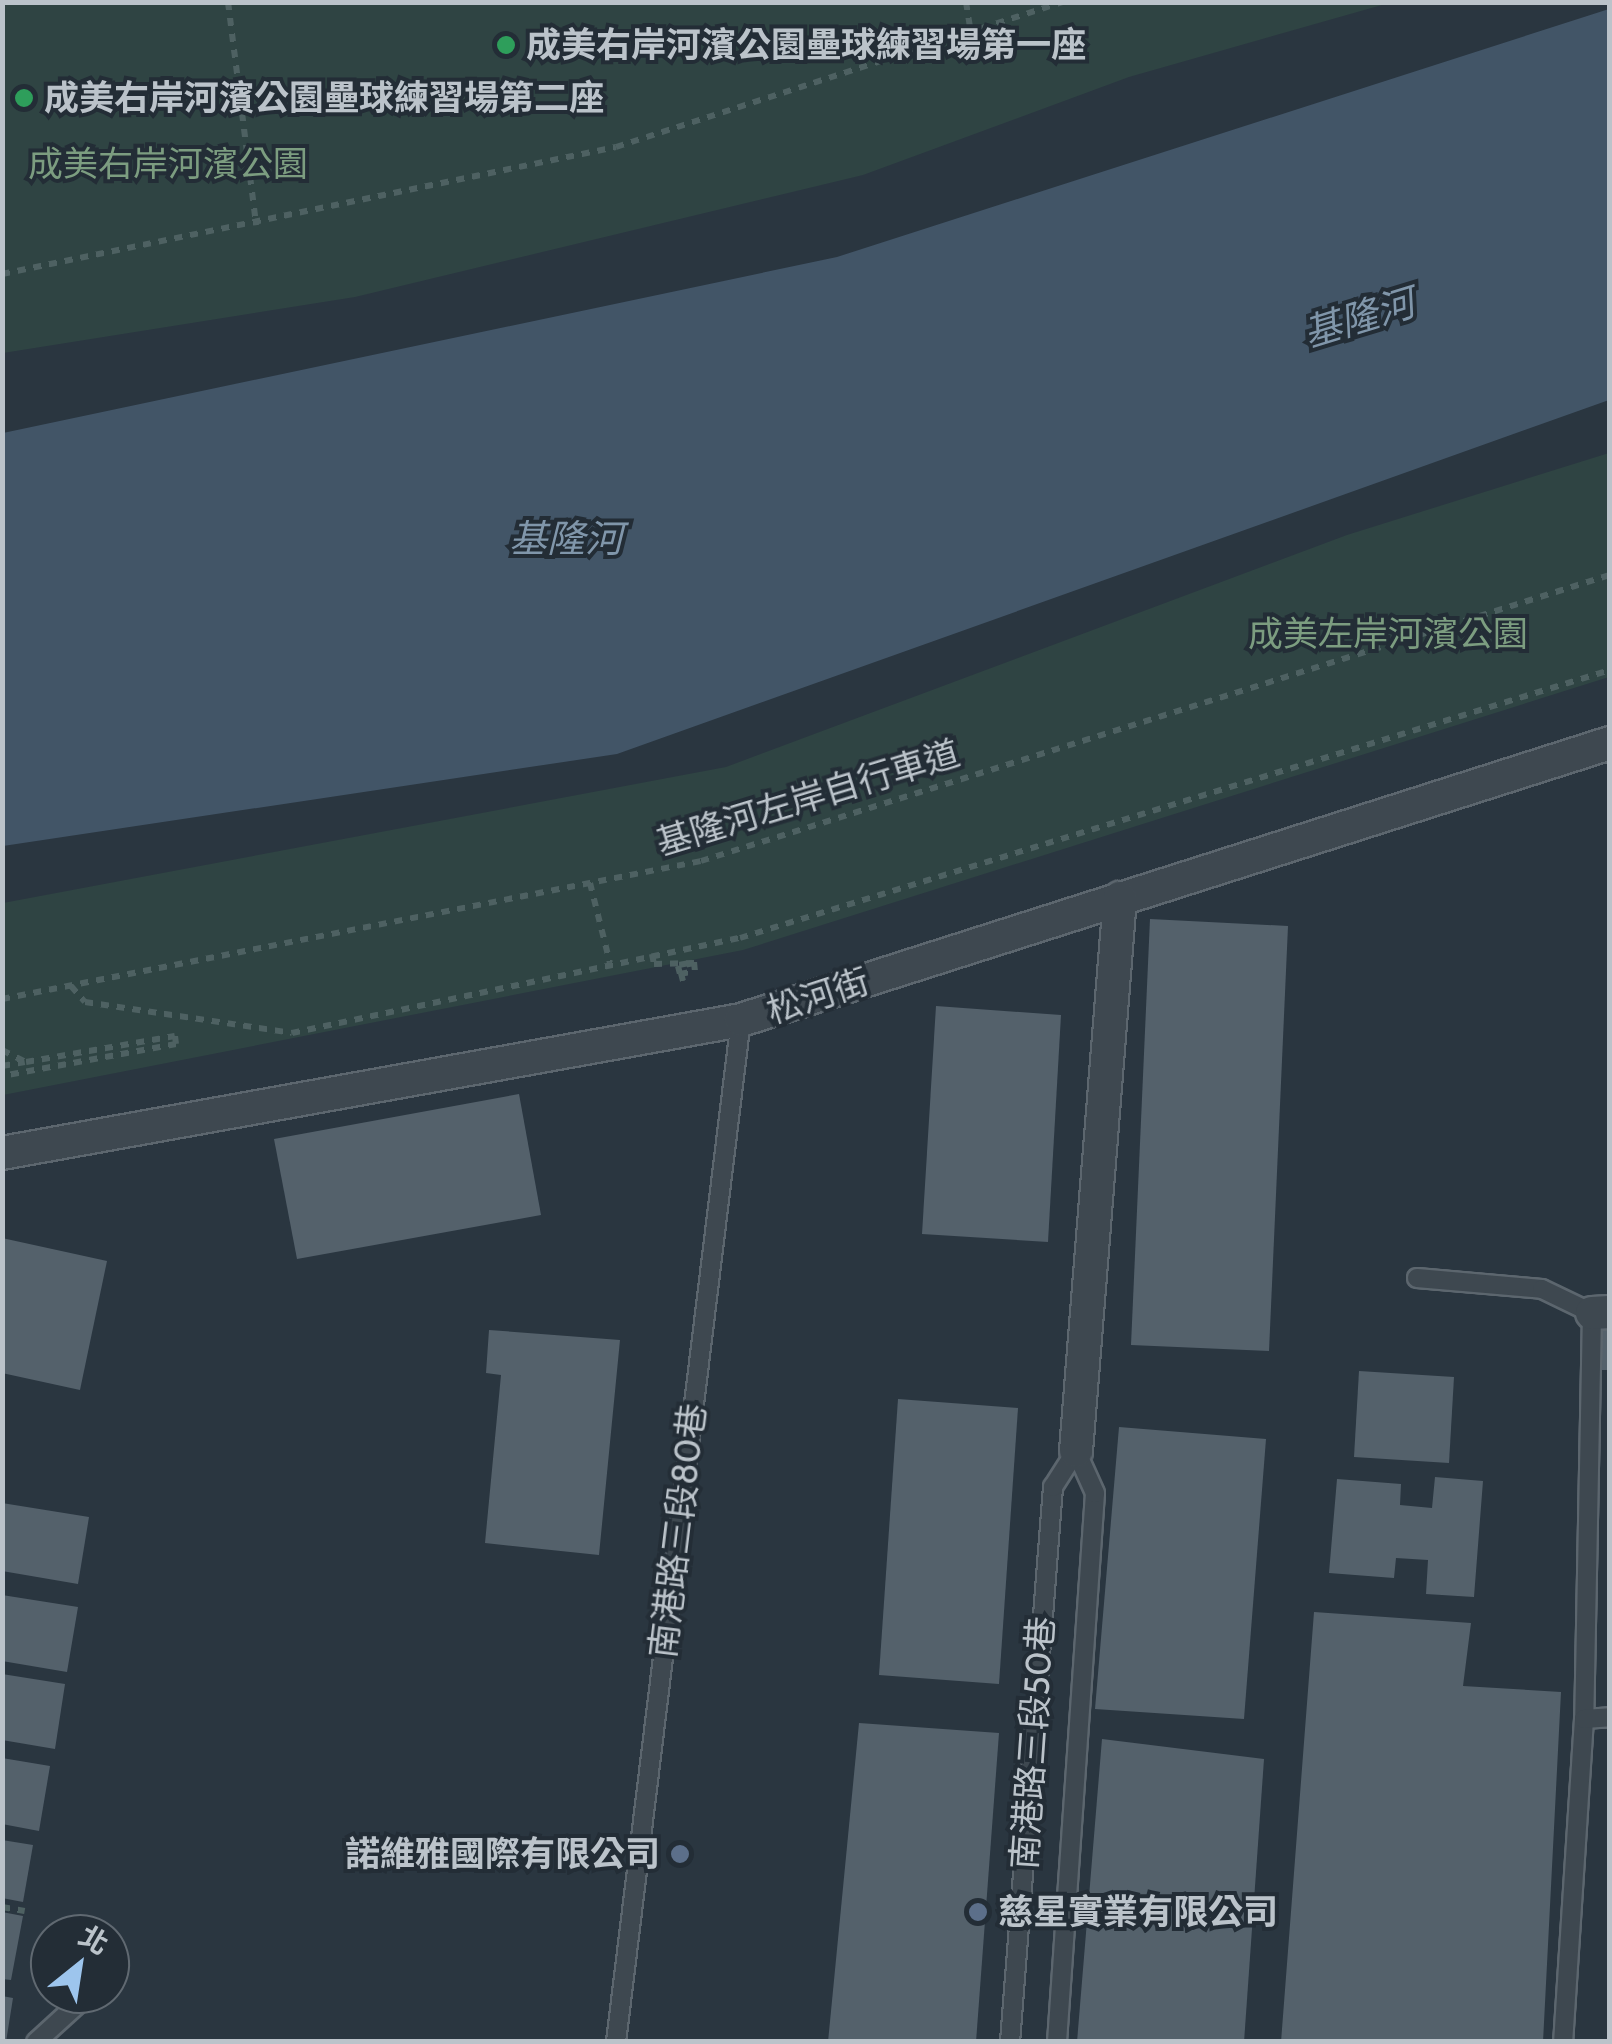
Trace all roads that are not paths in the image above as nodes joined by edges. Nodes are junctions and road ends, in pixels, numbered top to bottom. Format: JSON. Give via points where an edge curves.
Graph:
{"nodes":[{"id":1,"x":1610,"y":743,"type":"edge"},
{"id":2,"x":1120,"y":898,"type":"junction"},
{"id":3,"x":741,"y":1020,"type":"junction"},
{"id":4,"x":2,"y":1153,"type":"edge"},
{"id":5,"x":1418,"y":1278,"type":"dead end"},
{"id":6,"x":1601,"y":1313,"type":"edge"},
{"id":7,"x":1076,"y":1450,"type":"junction"},
{"id":8,"x":1610,"y":1717,"type":"edge"},
{"id":9,"x":1584,"y":1719,"type":"junction"},
{"id":10,"x":67,"y":2014,"type":"edge"},
{"id":11,"x":36,"y":2042,"type":"edge"},
{"id":12,"x":616,"y":2042,"type":"edge"},
{"id":13,"x":1010,"y":2042,"type":"edge"},
{"id":14,"x":1057,"y":2042,"type":"edge"},
{"id":15,"x":1563,"y":2042,"type":"edge"}],
"edges":[{"from":1,"to":2,"type":"street","name":"松河街"},
{"from":2,"to":3,"type":"street","name":"松河街"},
{"from":2,"to":7,"type":"street","name":"南港路三段50巷"},
{"from":3,"to":4,"type":"street","name":"松河街"},
{"from":3,"to":12,"type":"lane","name":"南港路三段80巷"},
{"from":5,"to":6,"type":"lane","via":[[1542,1289]]},
{"from":6,"to":9,"type":"lane"},
{"from":7,"to":13,"type":"lane","name":"南港路三段50巷","via":[[1054,1486]]},
{"from":7,"to":14,"type":"lane","name":"南港路三段50巷","via":[[1095,1493]]},
{"from":8,"to":9,"type":"lane"},
{"from":9,"to":15,"type":"lane"},
{"from":10,"to":11,"type":"lane"}]}
